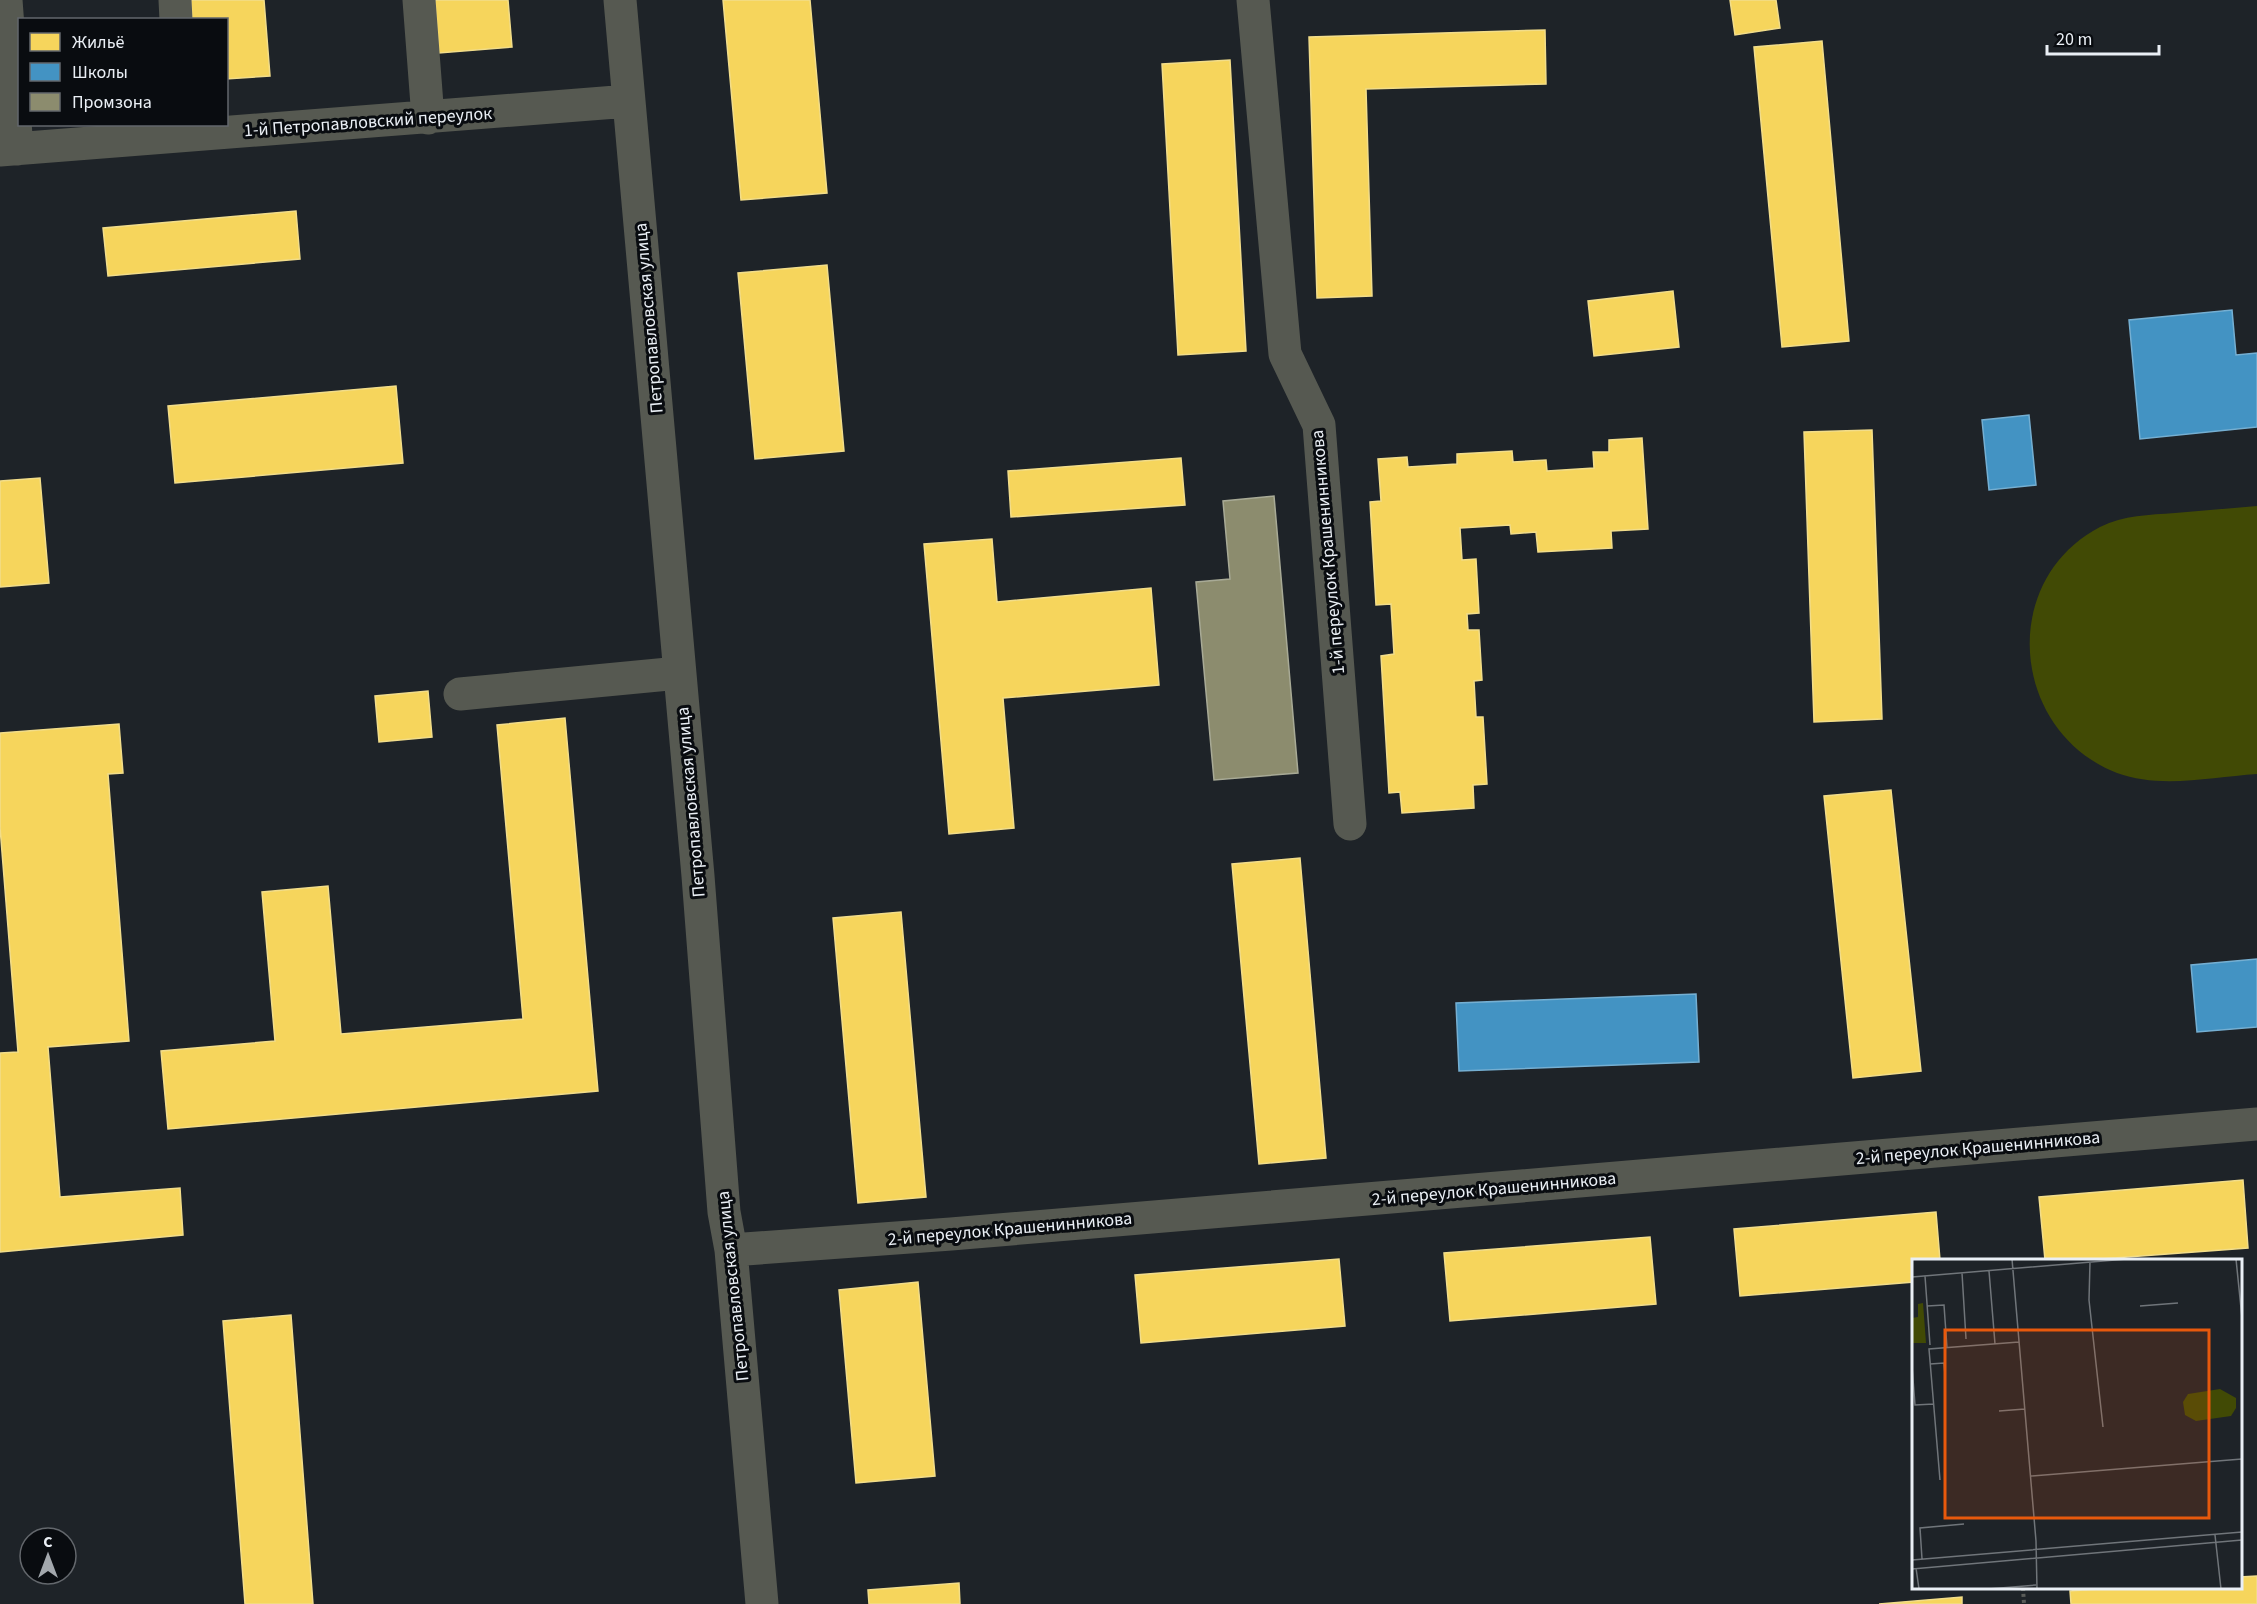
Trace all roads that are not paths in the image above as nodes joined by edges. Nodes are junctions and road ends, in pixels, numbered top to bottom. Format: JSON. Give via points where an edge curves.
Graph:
{"nodes":[{"id":1,"x":6,"y":0,"type":"edge"},
{"id":2,"x":175,"y":0,"type":"edge"},
{"id":3,"x":419,"y":0,"type":"edge"},
{"id":4,"x":620,"y":0,"type":"edge"},
{"id":5,"x":1253,"y":0,"type":"edge"},
{"id":6,"x":176,"y":18,"type":"edge"},
{"id":7,"x":629,"y":101,"type":"junction"},
{"id":8,"x":428,"y":118,"type":"junction"},
{"id":9,"x":9,"y":150,"type":"edge"},
{"id":10,"x":680,"y":673,"type":"junction"},
{"id":11,"x":460,"y":694,"type":"dead end"},
{"id":12,"x":1350,"y":824,"type":"dead end"},
{"id":13,"x":2257,"y":1124,"type":"edge"},
{"id":14,"x":731,"y":1250,"type":"junction"},
{"id":15,"x":762,"y":1604,"type":"edge"}],
"edges":[{"from":1,"to":9,"type":"street"},
{"from":2,"to":6,"type":"street"},
{"from":3,"to":8,"type":"street"},
{"from":4,"to":7,"type":"street","name":"Петропавловская улица"},
{"from":5,"to":12,"type":"street","name":"1-й переулок Крашенинникова","via":[[1286,354],[1319,425]]},
{"from":7,"to":8,"type":"street","name":"1-й Петропавловский переулок"},
{"from":7,"to":10,"type":"street","name":"Петропавловская улица"},
{"from":8,"to":9,"type":"street","name":"1-й Петропавловский переулок"},
{"from":10,"to":11,"type":"street"},
{"from":10,"to":14,"type":"street","name":"Петропавловская улица","via":[[724,1212]]},
{"from":13,"to":14,"type":"street","name":"2-й переулок Крашенинникова"},
{"from":14,"to":15,"type":"street","name":"Петропавловская улица"}]}
